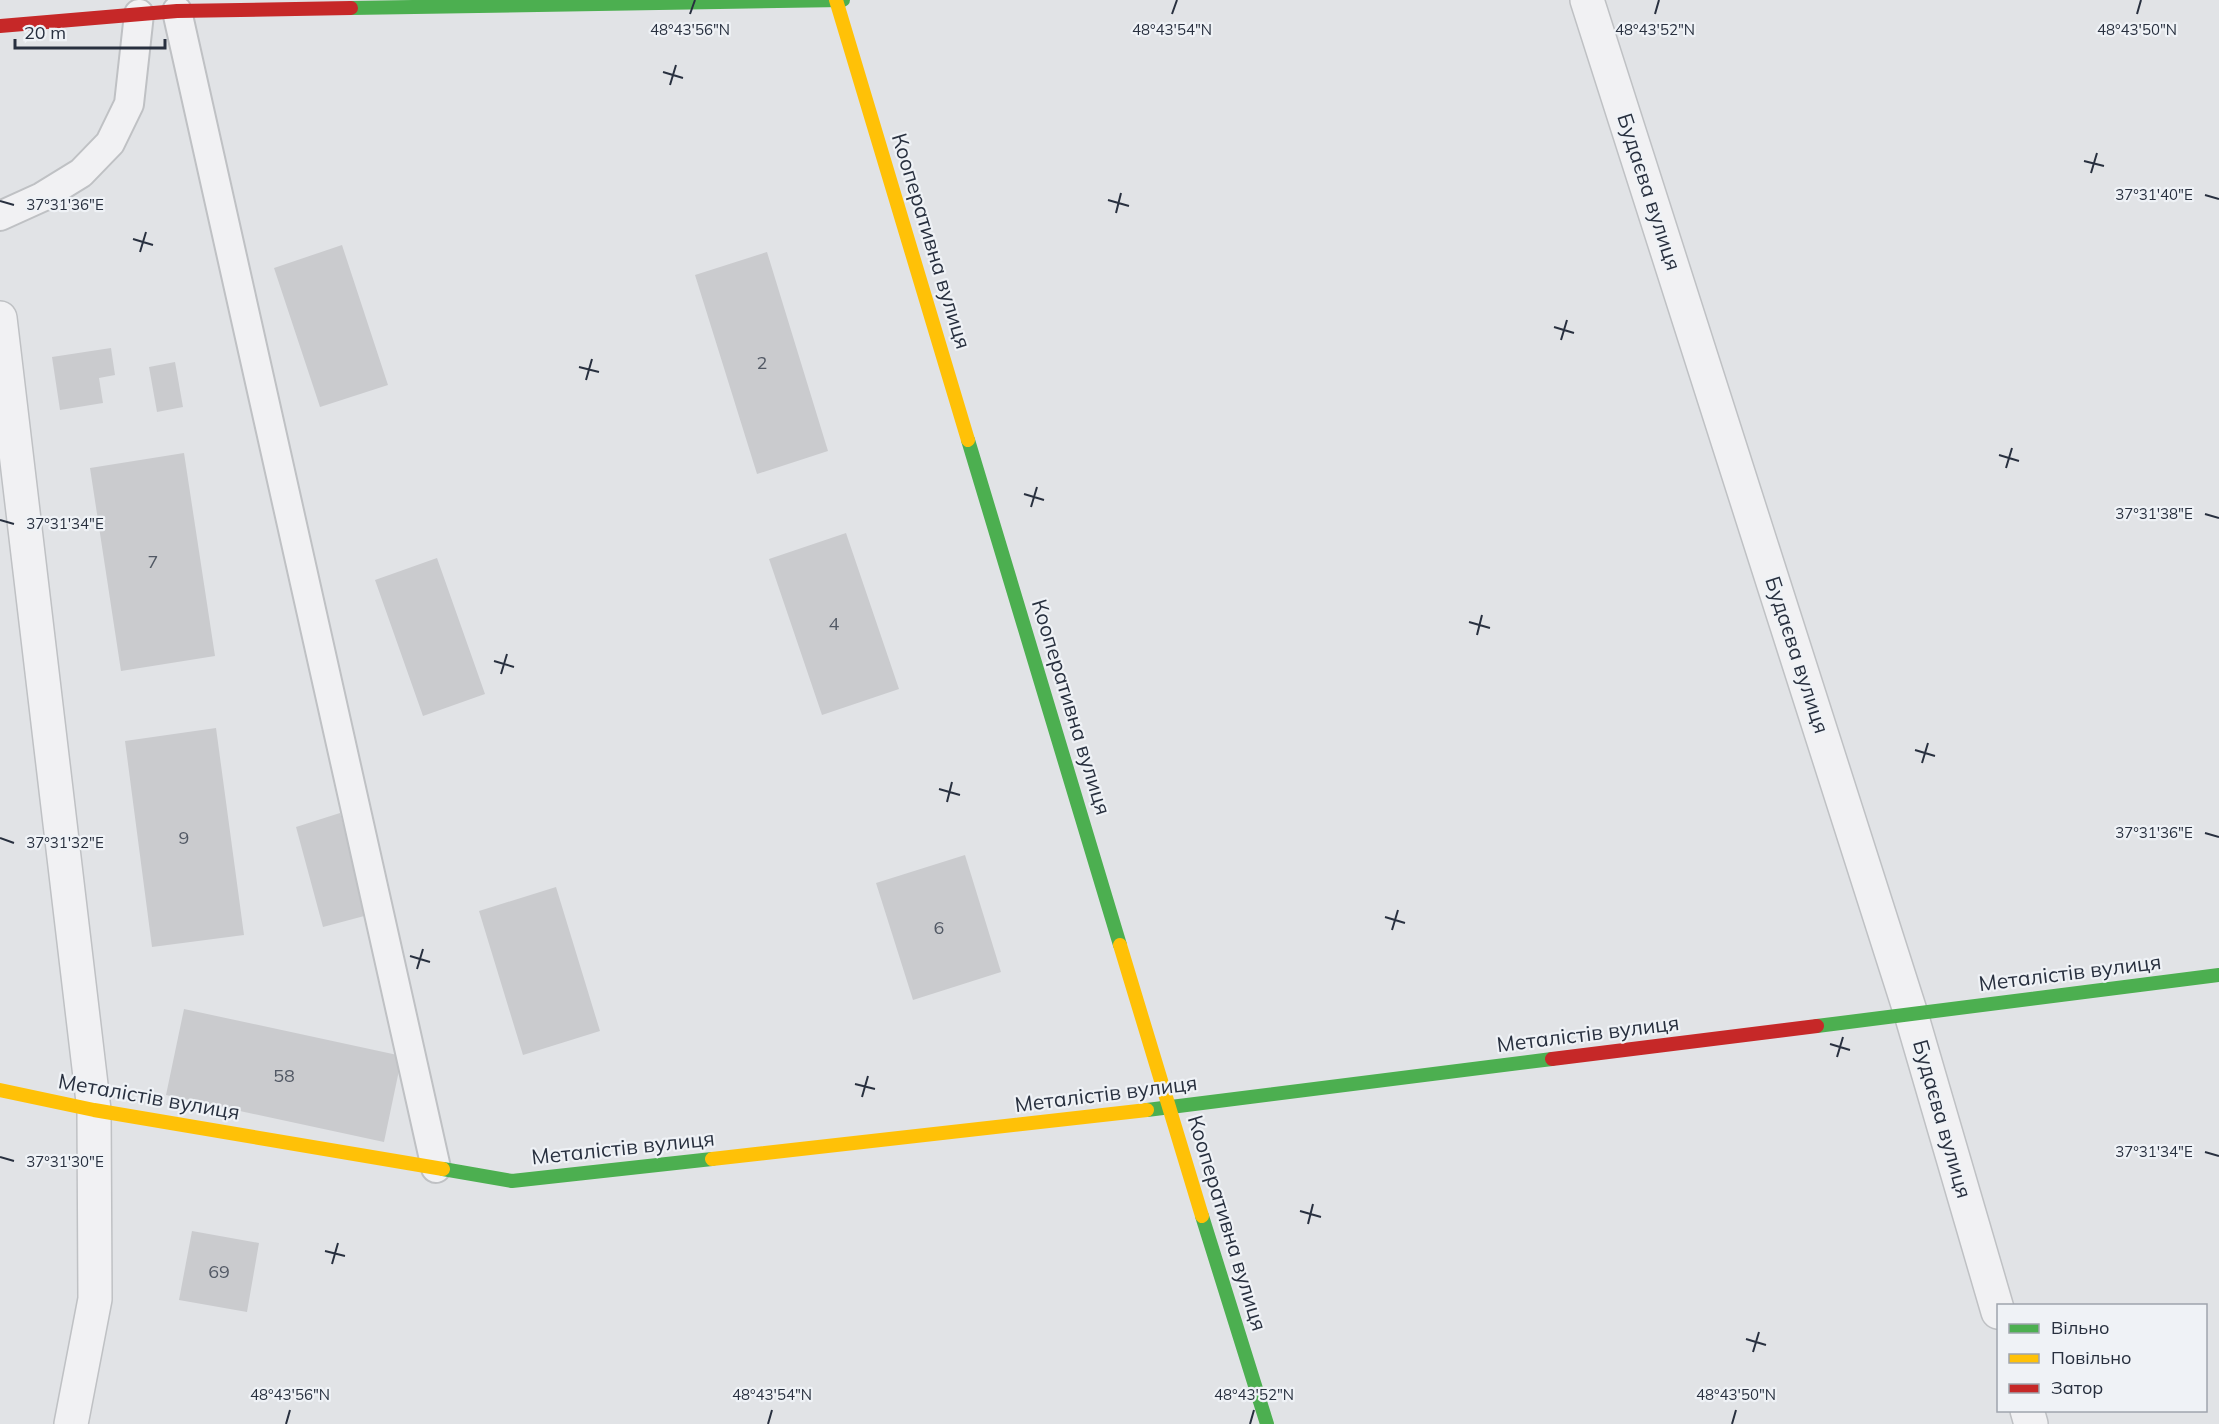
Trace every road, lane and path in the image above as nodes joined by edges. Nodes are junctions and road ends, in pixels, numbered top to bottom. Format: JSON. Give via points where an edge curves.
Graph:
{"nodes":[{"id":1,"x":837,"y":0,"type":"edge"},
{"id":2,"x":843,"y":0,"type":"edge"},
{"id":3,"x":1587,"y":0,"type":"edge"},
{"id":4,"x":155,"y":8,"type":"edge"},
{"id":5,"x":0,"y":26,"type":"edge"},
{"id":6,"x":0,"y":216,"type":"edge"},
{"id":7,"x":0,"y":318,"type":"edge"},
{"id":8,"x":2219,"y":975,"type":"edge"},
{"id":9,"x":1911,"y":1014,"type":"junction"},
{"id":10,"x":0,"y":1090,"type":"edge"},
{"id":11,"x":1169,"y":1108,"type":"junction"},
{"id":12,"x":94,"y":1110,"type":"junction"},
{"id":13,"x":436,"y":1168,"type":"junction"},
{"id":14,"x":1997,"y":1309,"type":"edge"},
{"id":15,"x":71,"y":1424,"type":"edge"},
{"id":16,"x":1267,"y":1424,"type":"edge"}],
"edges":[{"from":1,"to":2,"type":"street"},
{"from":1,"to":4,"type":"street"},
{"from":1,"to":11,"type":"street","name":"Кооперативна вулиця"},
{"from":3,"to":9,"type":"street","name":"Будаєва вулиця"},
{"from":4,"to":5,"type":"street"},
{"from":4,"to":6,"type":"lane","via":[[129,104],[110,142],[81,173]]},
{"from":4,"to":13,"type":"lane"},
{"from":7,"to":12,"type":"street"},
{"from":8,"to":9,"type":"street","name":"Металістів вулиця"},
{"from":9,"to":11,"type":"street","name":"Металістів вулиця"},
{"from":9,"to":14,"type":"street","name":"Будаєва вулиця"},
{"from":10,"to":12,"type":"street","name":"Металістів вулиця"},
{"from":11,"to":13,"type":"street","name":"Металістів вулиця","via":[[512,1181]]},
{"from":11,"to":16,"type":"street","name":"Кооперативна вулиця"},
{"from":12,"to":13,"type":"street","name":"Металістів вулиця"},
{"from":12,"to":15,"type":"street","via":[[95,1299]]}]}
